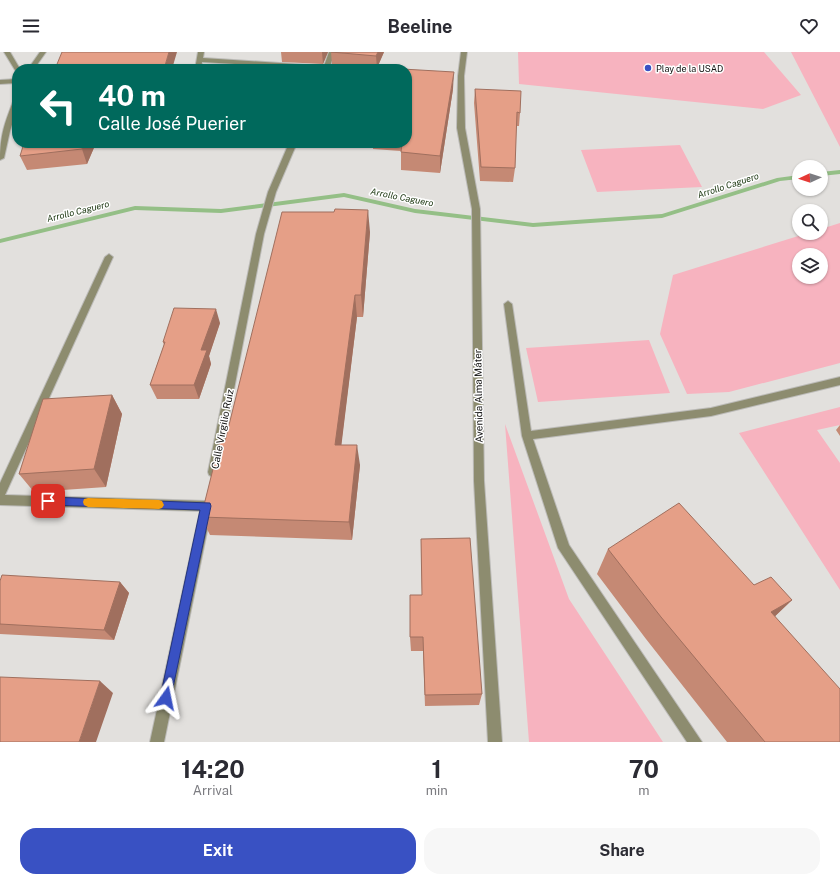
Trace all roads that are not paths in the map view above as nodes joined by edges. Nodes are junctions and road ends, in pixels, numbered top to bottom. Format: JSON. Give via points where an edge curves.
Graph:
{"nodes":[{"id":1,"x":7,"y":52,"type":"edge"},
{"id":2,"x":43,"y":52,"type":"edge"},
{"id":3,"x":200,"y":52,"type":"edge"},
{"id":4,"x":332,"y":52,"type":"edge"},
{"id":5,"x":464,"y":52,"type":"edge"},
{"id":6,"x":200,"y":60,"type":"junction"},
{"id":7,"x":14,"y":64,"type":"edge"},
{"id":8,"x":35,"y":64,"type":"edge"},
{"id":9,"x":199,"y":64,"type":"edge"},
{"id":10,"x":263,"y":64,"type":"edge"},
{"id":11,"x":328,"y":64,"type":"edge"},
{"id":12,"x":12,"y":81,"type":"edge"},
{"id":13,"x":0,"y":82,"type":"edge"},
{"id":14,"x":12,"y":111,"type":"edge"},
{"id":15,"x":3,"y":131,"type":"edge"},
{"id":16,"x":291,"y":148,"type":"edge"},
{"id":17,"x":0,"y":158,"type":"edge"},
{"id":18,"x":109,"y":257,"type":"dead end"},
{"id":19,"x":508,"y":304,"type":"dead end"},
{"id":20,"x":840,"y":381,"type":"edge"},
{"id":21,"x":527,"y":436,"type":"junction"},
{"id":22,"x":211,"y":483,"type":"edge"},
{"id":23,"x":0,"y":495,"type":"edge"},
{"id":24,"x":0,"y":500,"type":"edge"},
{"id":25,"x":157,"y":742,"type":"edge"},
{"id":26,"x":495,"y":742,"type":"edge"},
{"id":27,"x":695,"y":742,"type":"edge"}],
"edges":[{"from":1,"to":7,"type":"street"},
{"from":2,"to":8,"type":"street"},
{"from":3,"to":6,"type":"street"},
{"from":4,"to":11,"type":"street"},
{"from":5,"to":26,"type":"street","name":"Avenida Alma Máter","via":[[458,76],[461,128],[476,209],[479,481]]},
{"from":6,"to":9,"type":"street"},
{"from":6,"to":10,"type":"street"},
{"from":12,"to":13,"type":"street"},
{"from":14,"to":15,"type":"street"},
{"from":15,"to":17,"type":"street"},
{"from":16,"to":22,"type":"street","name":"Calle Virgilio Ruiz","via":[[264,218]]},
{"from":18,"to":23,"type":"street"},
{"from":19,"to":21,"type":"street"},
{"from":20,"to":21,"type":"street","via":[[711,412]]},
{"from":21,"to":27,"type":"street","via":[[564,548]]},
{"from":24,"to":25,"type":"street","via":[[207,502]]}]}
